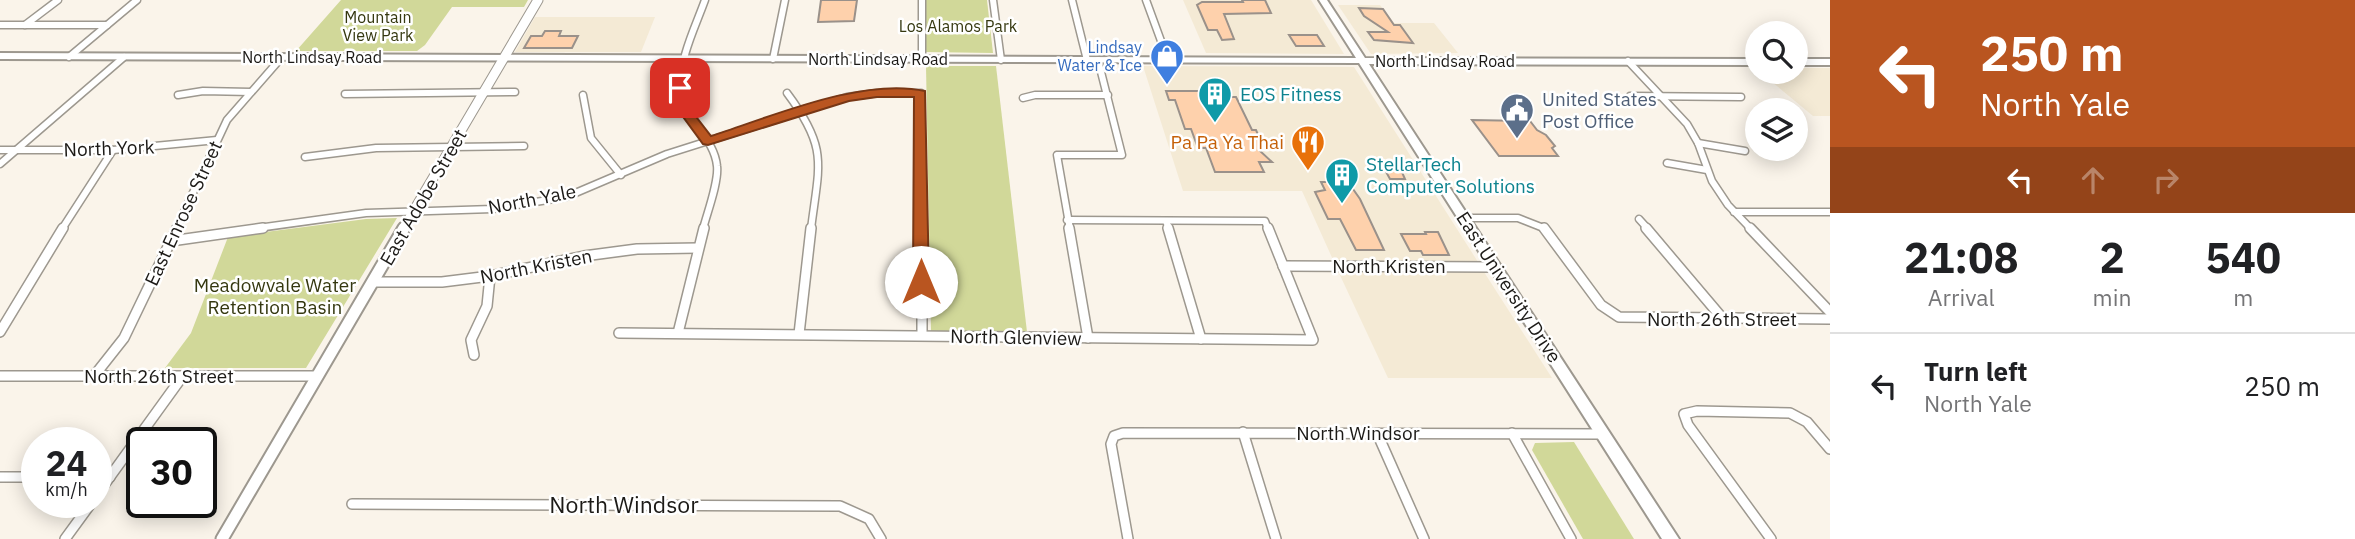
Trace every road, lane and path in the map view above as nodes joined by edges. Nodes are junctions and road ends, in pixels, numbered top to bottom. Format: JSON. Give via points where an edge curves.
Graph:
{"nodes":[{"id":1,"x":58,"y":0,"type":"edge"},
{"id":2,"x":137,"y":0,"type":"edge"},
{"id":3,"x":538,"y":0,"type":"edge"},
{"id":4,"x":705,"y":0,"type":"edge"},
{"id":5,"x":785,"y":0,"type":"edge"},
{"id":6,"x":922,"y":0,"type":"edge"},
{"id":7,"x":993,"y":0,"type":"edge"},
{"id":8,"x":1072,"y":0,"type":"edge"},
{"id":9,"x":1146,"y":0,"type":"edge"},
{"id":10,"x":1323,"y":0,"type":"edge"},
{"id":11,"x":0,"y":25,"type":"edge"},
{"id":12,"x":25,"y":25,"type":"junction"},
{"id":13,"x":107,"y":25,"type":"junction"},
{"id":14,"x":0,"y":56,"type":"edge"},
{"id":15,"x":69,"y":57,"type":"junction"},
{"id":16,"x":124,"y":57,"type":"junction"},
{"id":17,"x":282,"y":57,"type":"junction"},
{"id":18,"x":504,"y":58,"type":"junction"},
{"id":19,"x":686,"y":59,"type":"junction"},
{"id":20,"x":773,"y":59,"type":"junction"},
{"id":21,"x":922,"y":60,"type":"junction"},
{"id":22,"x":1001,"y":60,"type":"junction"},
{"id":23,"x":1093,"y":60,"type":"junction"},
{"id":24,"x":1168,"y":60,"type":"junction"},
{"id":25,"x":1363,"y":61,"type":"junction"},
{"id":26,"x":1628,"y":61,"type":"junction"},
{"id":27,"x":1745,"y":62,"type":"edge"},
{"id":28,"x":1808,"y":62,"type":"edge"},
{"id":29,"x":1830,"y":62,"type":"edge"},
{"id":30,"x":251,"y":92,"type":"junction"},
{"id":31,"x":515,"y":92,"type":"dead end"},
{"id":32,"x":484,"y":93,"type":"junction"},
{"id":33,"x":787,"y":93,"type":"dead end"},
{"id":34,"x":345,"y":94,"type":"dead end"},
{"id":35,"x":178,"y":95,"type":"dead end"},
{"id":36,"x":583,"y":95,"type":"dead end"},
{"id":37,"x":1108,"y":95,"type":"junction"},
{"id":38,"x":1630,"y":96,"type":"dead end"},
{"id":39,"x":1663,"y":96,"type":"junction"},
{"id":40,"x":1741,"y":97,"type":"dead end"},
{"id":41,"x":1023,"y":98,"type":"dead end"},
{"id":42,"x":800,"y":112,"type":"junction"},
{"id":43,"x":217,"y":140,"type":"junction"},
{"id":44,"x":708,"y":141,"type":"junction"},
{"id":45,"x":1698,"y":143,"type":"junction"},
{"id":46,"x":453,"y":146,"type":"junction"},
{"id":47,"x":524,"y":146,"type":"dead end"},
{"id":48,"x":0,"y":150,"type":"edge"},
{"id":49,"x":15,"y":150,"type":"junction"},
{"id":50,"x":113,"y":150,"type":"junction"},
{"id":51,"x":1745,"y":151,"type":"dead end"},
{"id":52,"x":305,"y":156,"type":"dead end"},
{"id":53,"x":1667,"y":163,"type":"dead end"},
{"id":54,"x":0,"y":164,"type":"edge"},
{"id":55,"x":1707,"y":170,"type":"junction"},
{"id":56,"x":621,"y":175,"type":"junction"},
{"id":57,"x":415,"y":211,"type":"junction"},
{"id":58,"x":1734,"y":212,"type":"junction"},
{"id":59,"x":1830,"y":212,"type":"edge"},
{"id":60,"x":1464,"y":218,"type":"junction"},
{"id":61,"x":1639,"y":219,"type":"dead end"},
{"id":62,"x":1067,"y":220,"type":"junction"},
{"id":63,"x":1166,"y":221,"type":"junction"},
{"id":64,"x":171,"y":241,"type":"junction"},
{"id":65,"x":698,"y":248,"type":"junction"},
{"id":66,"x":1283,"y":266,"type":"junction"},
{"id":67,"x":1496,"y":267,"type":"junction"},
{"id":68,"x":490,"y":276,"type":"junction"},
{"id":69,"x":373,"y":282,"type":"junction"},
{"id":70,"x":1830,"y":312,"type":"edge"},
{"id":71,"x":1830,"y":318,"type":"edge"},
{"id":72,"x":1723,"y":319,"type":"junction"},
{"id":73,"x":0,"y":332,"type":"edge"},
{"id":74,"x":619,"y":333,"type":"dead end"},
{"id":75,"x":678,"y":333,"type":"junction"},
{"id":76,"x":799,"y":334,"type":"junction"},
{"id":77,"x":922,"y":335,"type":"junction"},
{"id":78,"x":1088,"y":338,"type":"junction"},
{"id":79,"x":1201,"y":339,"type":"junction"},
{"id":80,"x":474,"y":355,"type":"dead end"},
{"id":81,"x":0,"y":376,"type":"edge"},
{"id":82,"x":94,"y":376,"type":"junction"},
{"id":83,"x":318,"y":376,"type":"junction"},
{"id":84,"x":182,"y":377,"type":"junction"},
{"id":85,"x":1243,"y":432,"type":"junction"},
{"id":86,"x":1377,"y":433,"type":"junction"},
{"id":87,"x":1512,"y":433,"type":"junction"},
{"id":88,"x":1603,"y":434,"type":"junction"},
{"id":89,"x":1830,"y":449,"type":"edge"},
{"id":90,"x":112,"y":474,"type":"edge"},
{"id":91,"x":0,"y":477,"type":"edge"},
{"id":92,"x":21,"y":477,"type":"edge"},
{"id":93,"x":352,"y":505,"type":"dead end"},
{"id":94,"x":80,"y":518,"type":"edge"},
{"id":95,"x":65,"y":539,"type":"edge"},
{"id":96,"x":222,"y":539,"type":"edge"},
{"id":97,"x":881,"y":539,"type":"edge"},
{"id":98,"x":1128,"y":539,"type":"edge"},
{"id":99,"x":1276,"y":539,"type":"edge"},
{"id":100,"x":1424,"y":539,"type":"edge"},
{"id":101,"x":1571,"y":539,"type":"edge"},
{"id":102,"x":1671,"y":539,"type":"edge"},
{"id":103,"x":1771,"y":539,"type":"edge"}],
"edges":[{"from":1,"to":12,"type":"street"},
{"from":2,"to":13,"type":"street"},
{"from":3,"to":18,"type":"street","name":"East Adobe Street"},
{"from":4,"to":19,"type":"street"},
{"from":5,"to":20,"type":"street"},
{"from":6,"to":21,"type":"street"},
{"from":7,"to":22,"type":"street"},
{"from":8,"to":23,"type":"street"},
{"from":9,"to":24,"type":"street"},
{"from":10,"to":25,"type":"main road","name":"East University Drive"},
{"from":11,"to":12,"type":"street"},
{"from":12,"to":13,"type":"street"},
{"from":13,"to":15,"type":"street"},
{"from":14,"to":15,"type":"main road","name":"North Lindsay Road"},
{"from":15,"to":16,"type":"main road","name":"North Lindsay Road"},
{"from":16,"to":17,"type":"main road","name":"North Lindsay Road"},
{"from":16,"to":49,"type":"street"},
{"from":17,"to":18,"type":"main road","name":"North Lindsay Road"},
{"from":17,"to":30,"type":"street","name":"East Enrose Street"},
{"from":18,"to":19,"type":"main road","name":"North Lindsay Road"},
{"from":18,"to":32,"type":"street","name":"East Adobe Street"},
{"from":19,"to":20,"type":"main road","name":"North Lindsay Road"},
{"from":19,"to":44,"type":"street","via":[[680,88],[688,114]]},
{"from":20,"to":21,"type":"main road","name":"North Lindsay Road"},
{"from":21,"to":22,"type":"main road","name":"North Lindsay Road"},
{"from":22,"to":23,"type":"main road","name":"North Lindsay Road"},
{"from":23,"to":24,"type":"main road","name":"North Lindsay Road"},
{"from":23,"to":37,"type":"street"},
{"from":24,"to":25,"type":"main road","name":"North Lindsay Road"},
{"from":25,"to":26,"type":"main road","name":"North Lindsay Road"},
{"from":25,"to":60,"type":"main road","name":"East University Drive"},
{"from":26,"to":27,"type":"main road","name":"North Lindsay Road"},
{"from":26,"to":39,"type":"street"},
{"from":28,"to":29,"type":"main road"},
{"from":30,"to":35,"type":"street"},
{"from":30,"to":43,"type":"street","name":"East Enrose Street"},
{"from":31,"to":32,"type":"street"},
{"from":32,"to":34,"type":"street"},
{"from":32,"to":46,"type":"street","name":"East Adobe Street"},
{"from":33,"to":42,"type":"street"},
{"from":36,"to":56,"type":"street","via":[[588,132],[602,156]]},
{"from":37,"to":41,"type":"street"},
{"from":37,"to":62,"type":"street","via":[[1122,155],[1057,155]]},
{"from":38,"to":39,"type":"street"},
{"from":39,"to":40,"type":"street"},
{"from":39,"to":45,"type":"street"},
{"from":42,"to":44,"type":"street","name":"North Yale"},
{"from":42,"to":76,"type":"street","via":[[820,155]]},
{"from":42,"to":77,"type":"street","name":"North Yale","via":[[847,97],[921,93]]},
{"from":43,"to":50,"type":"street","name":"North York"},
{"from":43,"to":64,"type":"street","name":"East Enrose Street"},
{"from":44,"to":56,"type":"street","name":"North Yale"},
{"from":44,"to":65,"type":"street","via":[[715,150],[718,169]]},
{"from":45,"to":51,"type":"street"},
{"from":45,"to":55,"type":"street"},
{"from":46,"to":47,"type":"street"},
{"from":46,"to":52,"type":"street"},
{"from":46,"to":57,"type":"street","name":"East Adobe Street"},
{"from":48,"to":49,"type":"street","name":"North York"},
{"from":49,"to":50,"type":"street","name":"North York"},
{"from":49,"to":54,"type":"street"},
{"from":50,"to":73,"type":"street"},
{"from":53,"to":55,"type":"street"},
{"from":55,"to":58,"type":"street"},
{"from":56,"to":57,"type":"street","name":"North Yale","via":[[566,197],[493,209]]},
{"from":57,"to":64,"type":"street","name":"North Yale","via":[[351,215]]},
{"from":57,"to":69,"type":"street","name":"East Adobe Street"},
{"from":58,"to":59,"type":"street"},
{"from":58,"to":70,"type":"street"},
{"from":60,"to":67,"type":"main road","name":"East University Drive"},
{"from":60,"to":72,"type":"street","name":"North 26th Street","via":[[1536,221],[1601,305],[1614,315]]},
{"from":61,"to":72,"type":"street"},
{"from":62,"to":63,"type":"street"},
{"from":62,"to":78,"type":"street"},
{"from":63,"to":66,"type":"street","via":[[1265,221]]},
{"from":63,"to":79,"type":"street"},
{"from":64,"to":82,"type":"street","name":"East Enrose Street","via":[[124,338]]},
{"from":65,"to":68,"type":"street","name":"North Kristen","via":[[611,252]]},
{"from":65,"to":75,"type":"street"},
{"from":66,"to":67,"type":"street","name":"North Kristen"},
{"from":66,"to":79,"type":"street","name":"North Glenview","via":[[1313,340]]},
{"from":67,"to":88,"type":"main road","name":"East University Drive"},
{"from":68,"to":69,"type":"street","name":"North Kristen","via":[[442,282]]},
{"from":68,"to":80,"type":"street","via":[[487,306],[471,340]]},
{"from":69,"to":83,"type":"street","name":"East Adobe Street"},
{"from":71,"to":72,"type":"street","name":"North 26th Street"},
{"from":74,"to":75,"type":"street","name":"North Glenview"},
{"from":75,"to":76,"type":"street","name":"North Glenview"},
{"from":76,"to":77,"type":"street","name":"North Glenview"},
{"from":77,"to":78,"type":"street","name":"North Glenview"},
{"from":78,"to":79,"type":"street","name":"North Glenview"},
{"from":81,"to":82,"type":"street","name":"North 26th Street"},
{"from":82,"to":84,"type":"street","name":"North 26th Street"},
{"from":83,"to":84,"type":"street","name":"North 26th Street"},
{"from":83,"to":96,"type":"street","name":"East Adobe Street"},
{"from":84,"to":90,"type":"street"},
{"from":85,"to":86,"type":"street","name":"North Windsor"},
{"from":85,"to":98,"type":"street","name":"North Windsor","via":[[1128,432],[1114,436],[1112,449]]},
{"from":85,"to":99,"type":"street"},
{"from":86,"to":87,"type":"street","name":"North Windsor"},
{"from":86,"to":100,"type":"street"},
{"from":87,"to":88,"type":"street","name":"North Windsor"},
{"from":87,"to":101,"type":"street"},
{"from":88,"to":102,"type":"main road","name":"East University Drive"},
{"from":89,"to":103,"type":"street","via":[[1796,415],[1779,411],[1685,414],[1688,425]]},
{"from":91,"to":92,"type":"street"},
{"from":93,"to":97,"type":"street","name":"North Windsor","via":[[840,506],[869,519]]},
{"from":94,"to":95,"type":"street"}]}
